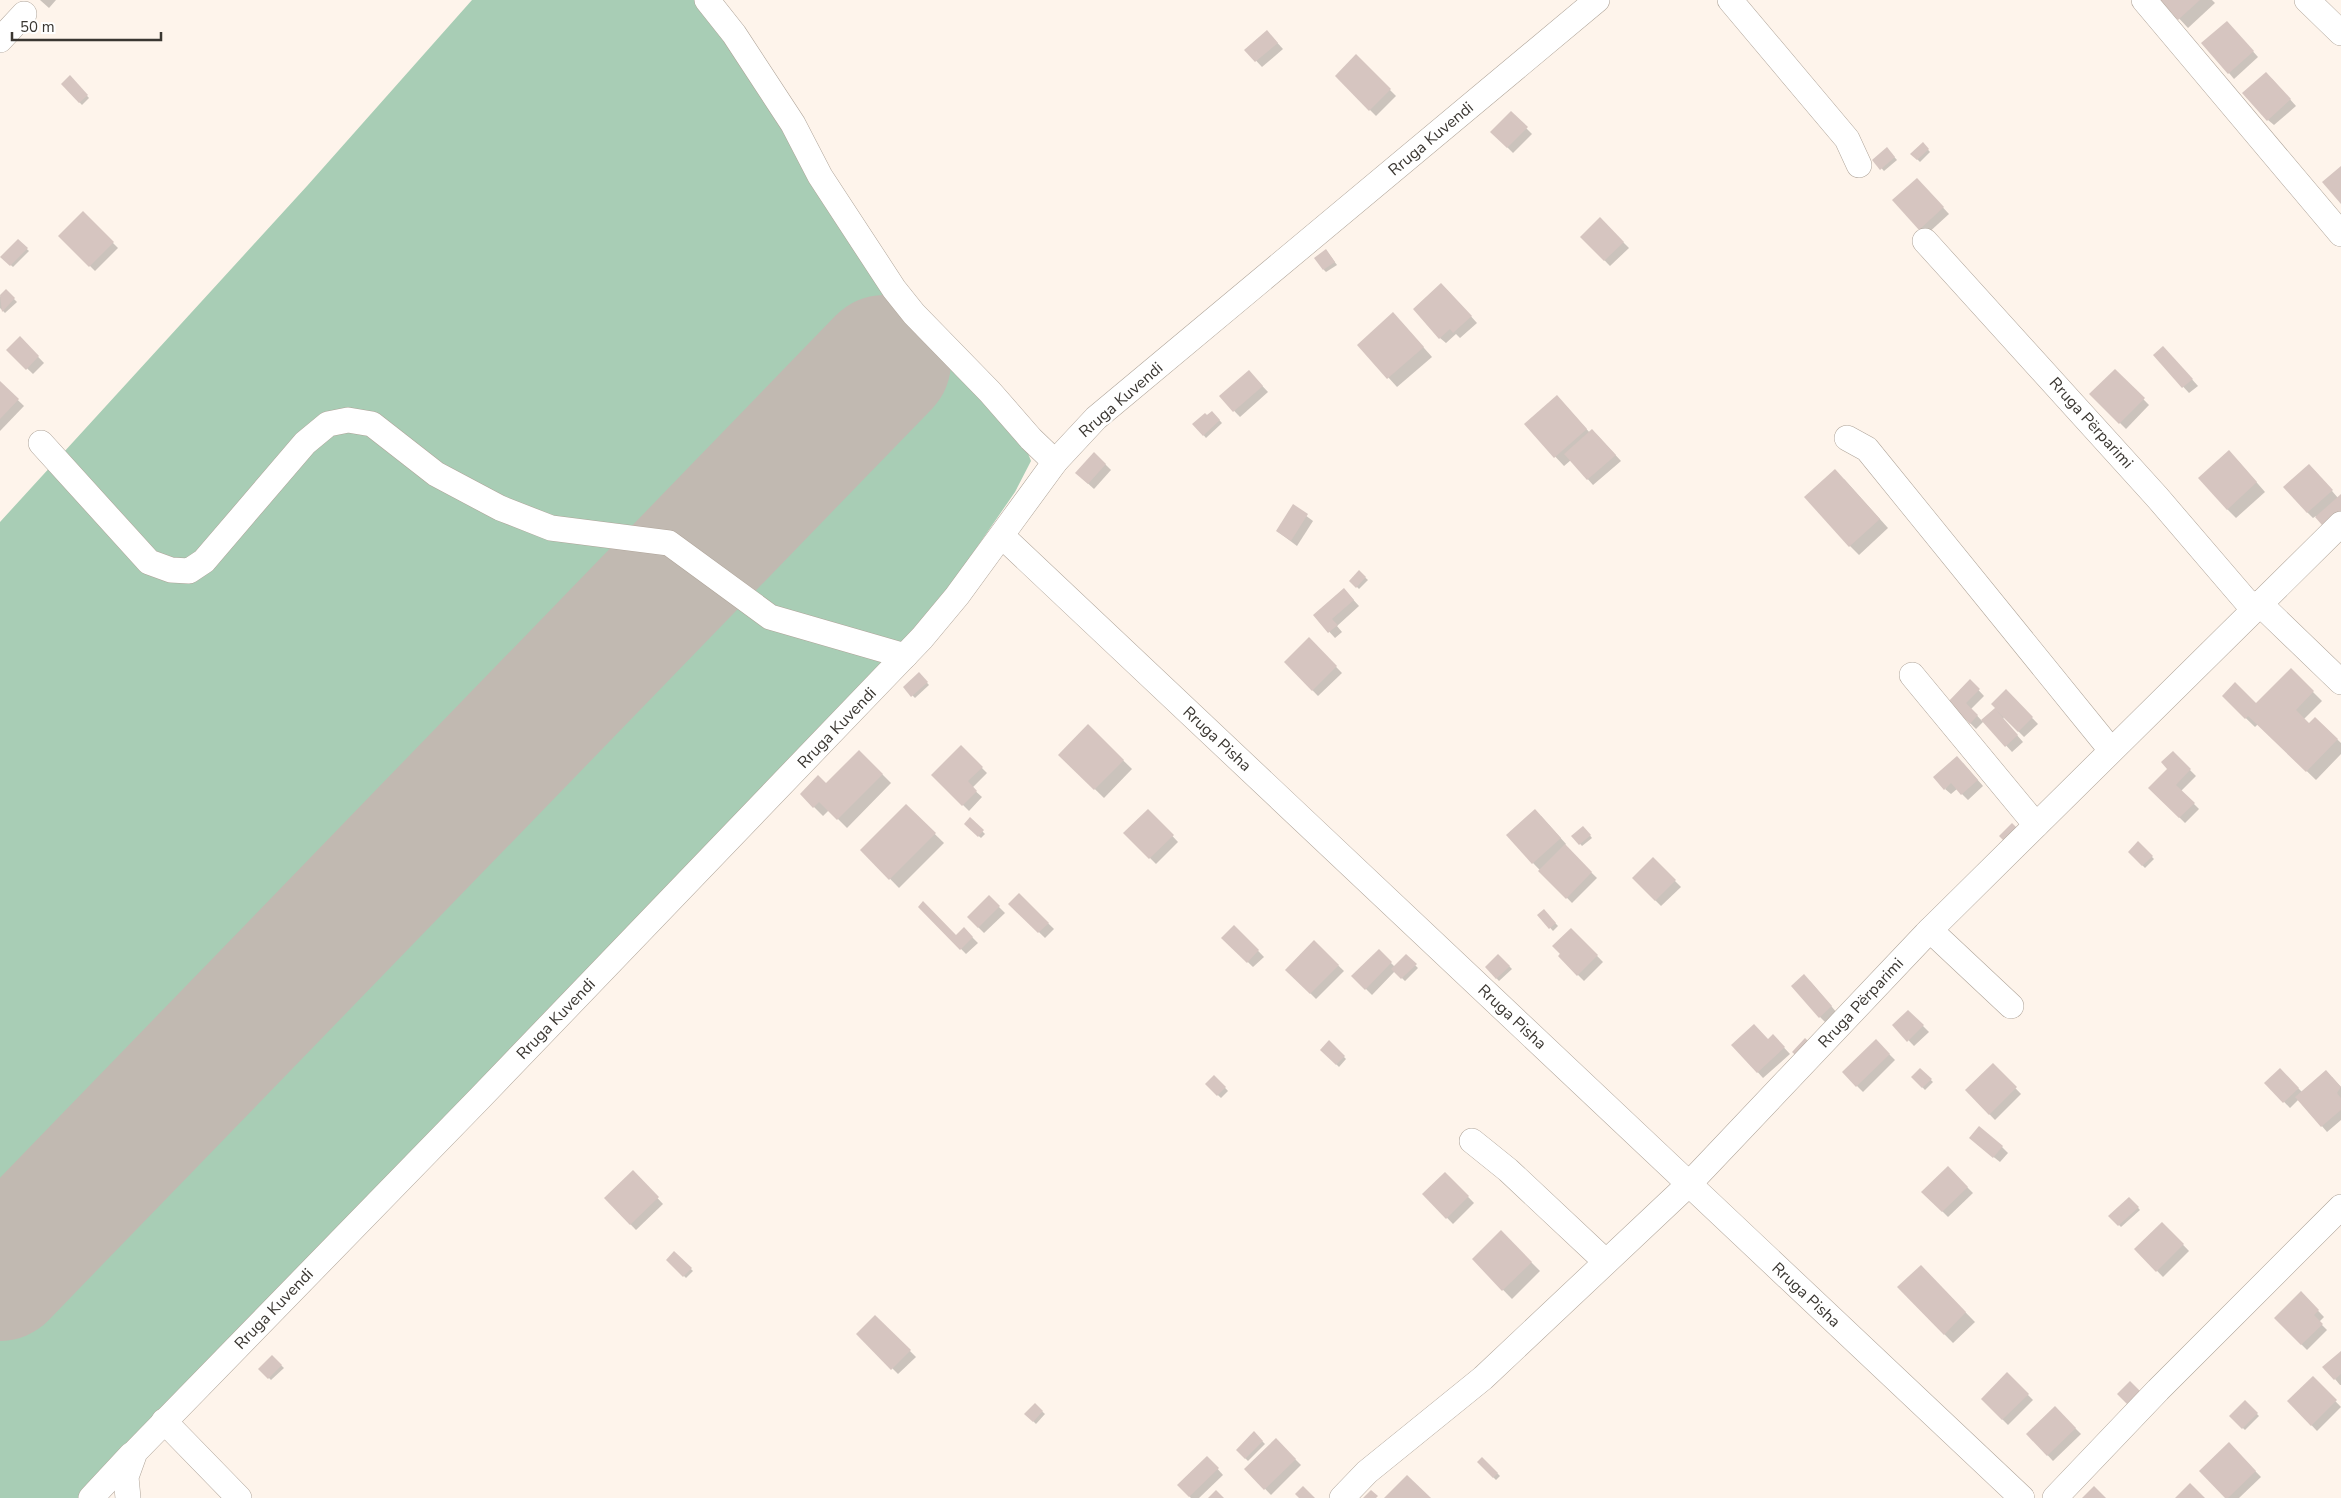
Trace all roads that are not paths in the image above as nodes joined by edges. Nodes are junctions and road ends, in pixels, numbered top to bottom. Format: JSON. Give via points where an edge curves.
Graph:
{"nodes":[{"id":1,"x":707,"y":0,"type":"edge"},
{"id":2,"x":1597,"y":0,"type":"edge"},
{"id":3,"x":1730,"y":0,"type":"edge"},
{"id":4,"x":2144,"y":0,"type":"edge"},
{"id":5,"x":2307,"y":0,"type":"edge"},
{"id":6,"x":24,"y":14,"type":"dead end"},
{"id":7,"x":2341,"y":33,"type":"edge"},
{"id":8,"x":0,"y":40,"type":"edge"},
{"id":9,"x":1860,"y":165,"type":"dead end"},
{"id":10,"x":2341,"y":234,"type":"edge"},
{"id":11,"x":1925,"y":241,"type":"dead end"},
{"id":12,"x":1847,"y":438,"type":"dead end"},
{"id":13,"x":41,"y":443,"type":"dead end"},
{"id":14,"x":1055,"y":462,"type":"junction"},
{"id":15,"x":2341,"y":524,"type":"edge"},
{"id":16,"x":1002,"y":536,"type":"junction"},
{"id":17,"x":2256,"y":606,"type":"junction"},
{"id":18,"x":905,"y":656,"type":"junction"},
{"id":19,"x":1912,"y":675,"type":"dead end"},
{"id":20,"x":2341,"y":682,"type":"edge"},
{"id":21,"x":2111,"y":750,"type":"junction"},
{"id":22,"x":2036,"y":825,"type":"junction"},
{"id":23,"x":1930,"y":930,"type":"junction"},
{"id":24,"x":2011,"y":1006,"type":"dead end"},
{"id":25,"x":1472,"y":1141,"type":"dead end"},
{"id":26,"x":1689,"y":1184,"type":"junction"},
{"id":27,"x":2341,"y":1207,"type":"edge"},
{"id":28,"x":1605,"y":1261,"type":"junction"},
{"id":29,"x":164,"y":1421,"type":"junction"},
{"id":30,"x":135,"y":1452,"type":"junction"},
{"id":31,"x":91,"y":1498,"type":"edge"},
{"id":32,"x":128,"y":1498,"type":"edge"},
{"id":33,"x":239,"y":1498,"type":"edge"},
{"id":34,"x":1342,"y":1498,"type":"edge"},
{"id":35,"x":2022,"y":1498,"type":"edge"},
{"id":36,"x":2055,"y":1498,"type":"edge"}],
"edges":[{"from":1,"to":14,"type":"street","via":[[734,34],[788,116],[816,169],[894,289]]},
{"from":2,"to":14,"type":"street","name":"Rruga Kuvendi","via":[[1096,418]]},
{"from":3,"to":9,"type":"street","via":[[1848,140]]},
{"from":4,"to":10,"type":"street"},
{"from":5,"to":7,"type":"street"},
{"from":6,"to":8,"type":"street"},
{"from":11,"to":17,"type":"street","name":"Rruga Përparimi"},
{"from":12,"to":21,"type":"street","via":[[1867,449]]},
{"from":13,"to":18,"type":"street","via":[[149,562],[171,570],[189,571],[204,562],[305,443],[328,424],[348,420],[372,424],[436,474],[500,508],[551,528],[669,543],[770,617]]},
{"from":14,"to":16,"type":"street","name":"Rruga Kuvendi"},
{"from":15,"to":17,"type":"street","name":"Rruga Përparimi"},
{"from":16,"to":18,"type":"street","name":"Rruga Kuvendi","via":[[957,596]]},
{"from":16,"to":26,"type":"street","name":"Rruga Pisha"},
{"from":17,"to":20,"type":"street"},
{"from":17,"to":21,"type":"street","name":"Rruga Përparimi"},
{"from":18,"to":29,"type":"street","name":"Rruga Kuvendi"},
{"from":19,"to":22,"type":"street"},
{"from":21,"to":22,"type":"street","name":"Rruga Përparimi"},
{"from":22,"to":23,"type":"street","name":"Rruga Përparimi"},
{"from":23,"to":24,"type":"street"},
{"from":23,"to":26,"type":"street","name":"Rruga Përparimi"},
{"from":25,"to":28,"type":"street","via":[[1508,1170]]},
{"from":26,"to":28,"type":"street","name":"Rruga Përparimi"},
{"from":26,"to":35,"type":"street","name":"Rruga Pisha"},
{"from":27,"to":36,"type":"street"},
{"from":28,"to":34,"type":"street","name":"Rruga Përparimi","via":[[1483,1378],[1374,1466]]},
{"from":29,"to":30,"type":"street","name":"Rruga Kuvendi"},
{"from":29,"to":33,"type":"street"},
{"from":30,"to":31,"type":"street"},
{"from":30,"to":32,"type":"street","name":"Rruga Kuvendi","via":[[126,1477]]}]}
